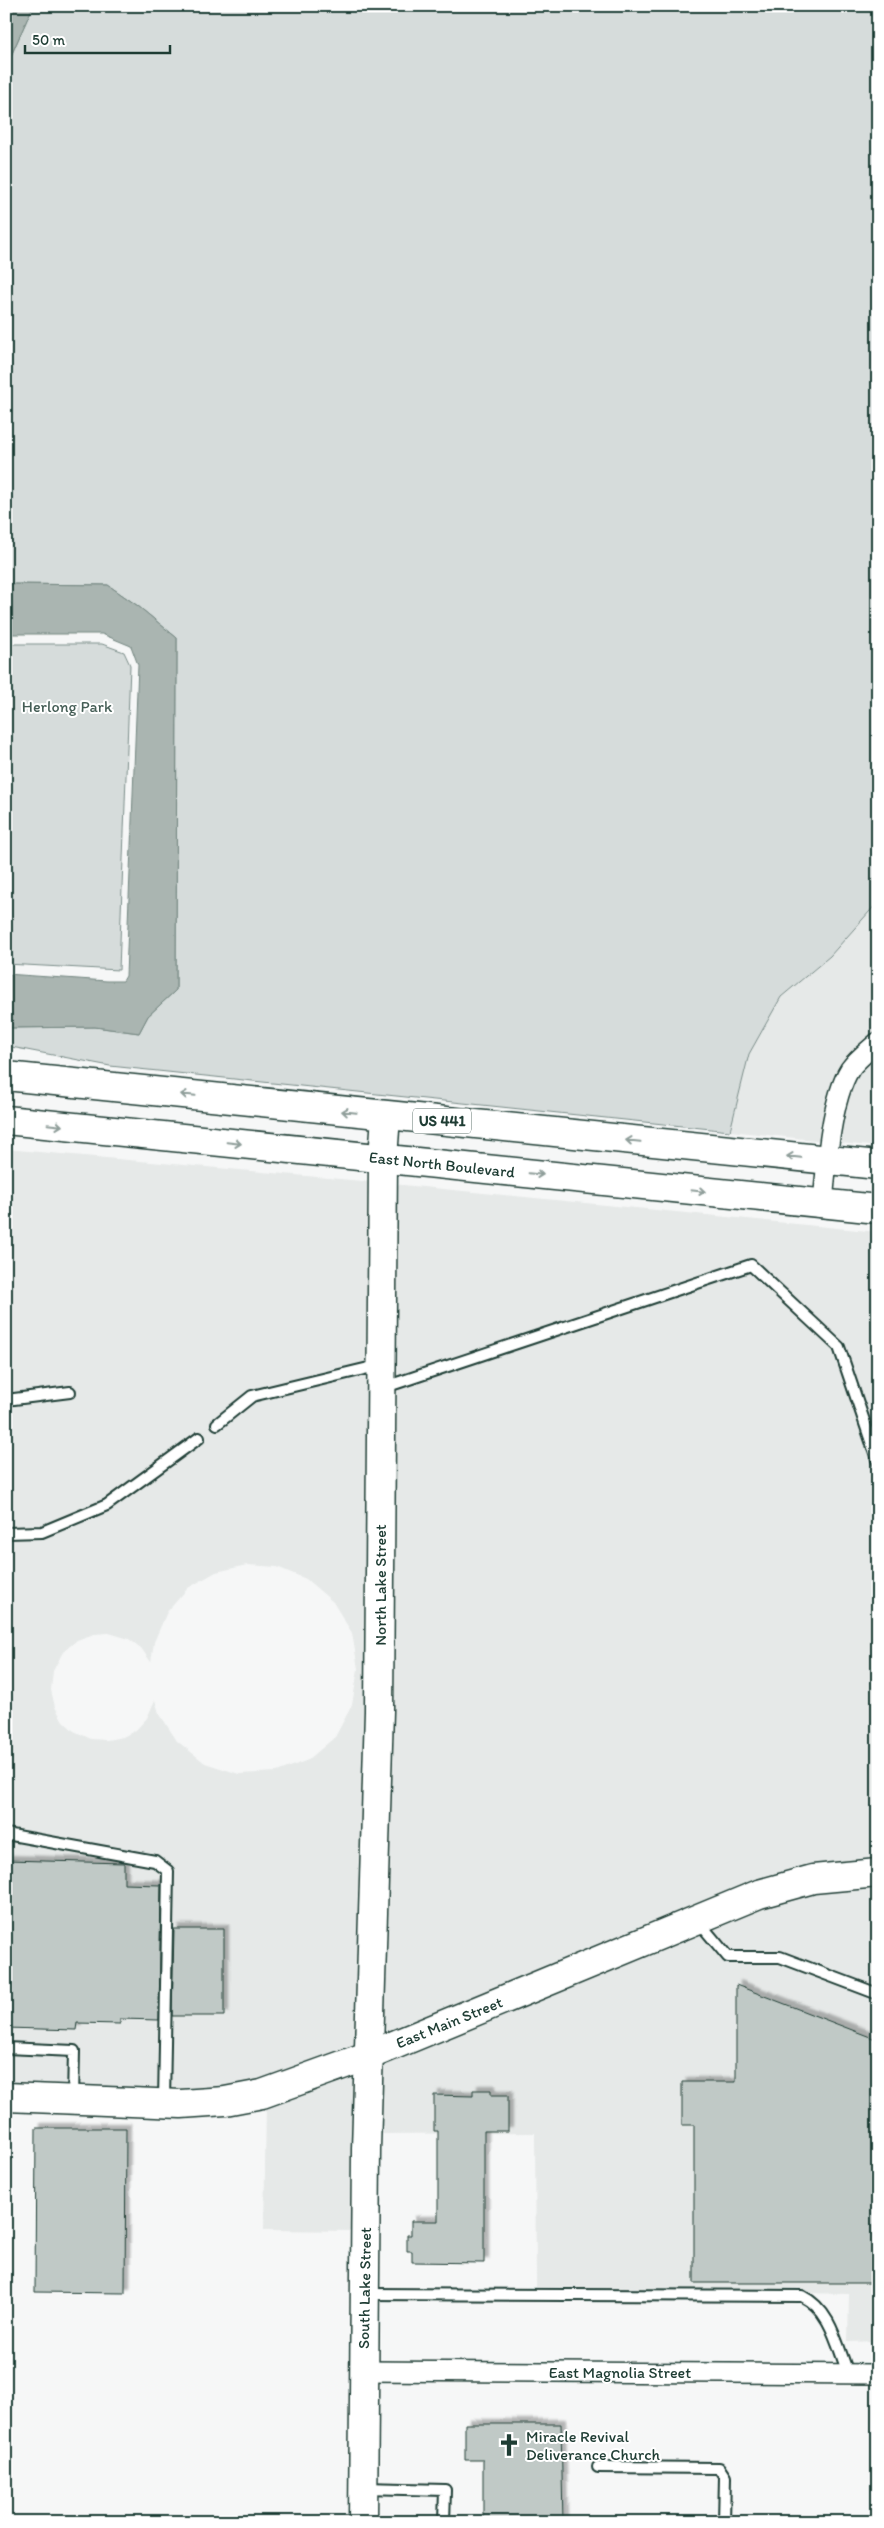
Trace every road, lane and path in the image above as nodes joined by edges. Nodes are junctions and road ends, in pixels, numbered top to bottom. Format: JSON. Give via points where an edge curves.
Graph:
{"nodes":[{"id":1,"x":878,"y":1042,"type":"edge"},
{"id":2,"x":6,"y":1076,"type":"edge"},
{"id":3,"x":386,"y":1116,"type":"junction"},
{"id":4,"x":6,"y":1120,"type":"edge"},
{"id":5,"x":383,"y":1158,"type":"junction"},
{"id":6,"x":827,"y":1160,"type":"junction"},
{"id":7,"x":878,"y":1165,"type":"edge"},
{"id":8,"x":823,"y":1204,"type":"junction"},
{"id":9,"x":878,"y":1209,"type":"edge"},
{"id":10,"x":382,"y":1376,"type":"junction"},
{"id":11,"x":70,"y":1392,"type":"dead end"},
{"id":12,"x":6,"y":1400,"type":"edge"},
{"id":13,"x":217,"y":1424,"type":"dead end"},
{"id":14,"x":199,"y":1438,"type":"dead end"},
{"id":15,"x":878,"y":1462,"type":"edge"},
{"id":16,"x":6,"y":1534,"type":"edge"},
{"id":17,"x":6,"y":1834,"type":"edge"},
{"id":18,"x":878,"y":1873,"type":"edge"},
{"id":19,"x":697,"y":1920,"type":"junction"},
{"id":20,"x":878,"y":1994,"type":"edge"},
{"id":21,"x":6,"y":2048,"type":"edge"},
{"id":22,"x":370,"y":2055,"type":"junction"},
{"id":23,"x":6,"y":2097,"type":"edge"},
{"id":24,"x":73,"y":2100,"type":"junction"},
{"id":25,"x":164,"y":2104,"type":"junction"},
{"id":26,"x":364,"y":2294,"type":"junction"},
{"id":27,"x":363,"y":2371,"type":"junction"},
{"id":28,"x":848,"y":2374,"type":"junction"},
{"id":29,"x":878,"y":2374,"type":"edge"},
{"id":30,"x":598,"y":2467,"type":"dead end"},
{"id":31,"x":363,"y":2488,"type":"junction"},
{"id":32,"x":363,"y":2522,"type":"edge"},
{"id":33,"x":444,"y":2522,"type":"edge"},
{"id":34,"x":724,"y":2522,"type":"edge"}],
"edges":[{"from":1,"to":6,"type":"street","via":[[850,1068],[840,1094]]},
{"from":3,"to":2,"type":"main road","number":"US 441","one_way":true},
{"from":3,"to":5,"type":"main road","name":"North Lake Street"},
{"from":6,"to":3,"type":"main road","number":"US 441","one_way":true},
{"from":4,"to":5,"type":"main road","name":"East North Boulevard","one_way":true},
{"from":5,"to":8,"type":"main road","name":"East North Boulevard","one_way":true},
{"from":5,"to":10,"type":"main road","name":"North Lake Street"},
{"from":6,"to":7,"type":"main road","number":"US 441"},
{"from":6,"to":8,"type":"street"},
{"from":8,"to":9,"type":"main road","name":"East North Boulevard"},
{"from":10,"to":13,"type":"lane","via":[[252,1396]]},
{"from":10,"to":15,"type":"lane","via":[[751,1265],[839,1347]]},
{"from":10,"to":22,"type":"main road","name":"North Lake Street","via":[[379,1712]]},
{"from":11,"to":12,"type":"lane"},
{"from":14,"to":16,"type":"lane","via":[[107,1505],[42,1532]]},
{"from":17,"to":25,"type":"lane","via":[[155,1861],[168,1871]]},
{"from":18,"to":19,"type":"main road","name":"East Main Street","via":[[813,1879],[759,1894]]},
{"from":19,"to":20,"type":"lane","via":[[728,1957],[780,1957]]},
{"from":19,"to":22,"type":"main road","name":"East Main Street"},
{"from":21,"to":24,"type":"lane","via":[[74,2051]]},
{"from":22,"to":25,"type":"main road","name":"East Main Street","via":[[262,2094],[225,2101]]},
{"from":22,"to":26,"type":"main road","name":"South Lake Street"},
{"from":23,"to":24,"type":"main road","name":"East Main Street"},
{"from":24,"to":25,"type":"main road","name":"East Main Street"},
{"from":26,"to":27,"type":"main road","name":"South Lake Street"},
{"from":26,"to":28,"type":"lane","via":[[802,2296],[814,2302],[824,2314]]},
{"from":27,"to":28,"type":"street","name":"East Magnolia Street"},
{"from":27,"to":31,"type":"main road","name":"South Lake Street"},
{"from":28,"to":29,"type":"street","name":"East Magnolia Street"},
{"from":30,"to":34,"type":"lane","via":[[719,2468],[725,2477]]},
{"from":31,"to":32,"type":"main road","name":"South Lake Street"},
{"from":31,"to":33,"type":"lane","via":[[445,2490]]}]}
